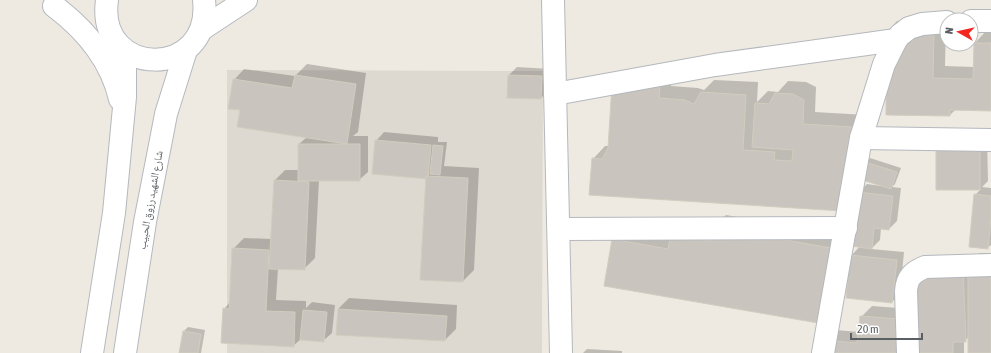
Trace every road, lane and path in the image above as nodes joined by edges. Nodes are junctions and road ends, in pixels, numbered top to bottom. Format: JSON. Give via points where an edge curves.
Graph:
{"nodes":[{"id":1,"x":107,"y":0,"type":"edge"},
{"id":2,"x":204,"y":0,"type":"edge"},
{"id":3,"x":246,"y":0,"type":"edge"},
{"id":4,"x":553,"y":0,"type":"edge"},
{"id":5,"x":46,"y":3,"type":"edge"},
{"id":6,"x":979,"y":21,"type":"edge"},
{"id":7,"x":991,"y":21,"type":"edge"},
{"id":8,"x":939,"y":23,"type":"edge"},
{"id":9,"x":108,"y":26,"type":"junction"},
{"id":10,"x":202,"y":29,"type":"junction"},
{"id":11,"x":896,"y":40,"type":"junction"},
{"id":12,"x":186,"y":50,"type":"junction"},
{"id":13,"x":125,"y":51,"type":"junction"},
{"id":14,"x":555,"y":94,"type":"junction"},
{"id":15,"x":123,"y":113,"type":"junction"},
{"id":16,"x":861,"y":138,"type":"junction"},
{"id":17,"x":991,"y":140,"type":"edge"},
{"id":18,"x":846,"y":228,"type":"junction"},
{"id":19,"x":559,"y":229,"type":"junction"},
{"id":20,"x":991,"y":265,"type":"edge"},
{"id":21,"x":92,"y":353,"type":"edge"},
{"id":22,"x":125,"y":353,"type":"edge"},
{"id":23,"x":561,"y":353,"type":"edge"},
{"id":24,"x":823,"y":353,"type":"edge"},
{"id":25,"x":908,"y":353,"type":"edge"}],
"edges":[{"from":1,"to":9,"type":"street","via":[[105,11]]},
{"from":2,"to":10,"type":"street"},
{"from":3,"to":10,"type":"street"},
{"from":4,"to":14,"type":"street"},
{"from":5,"to":9,"type":"street"},
{"from":5,"to":15,"type":"street","via":[[72,19],[100,52],[111,71]]},
{"from":6,"to":7,"type":"street"},
{"from":8,"to":11,"type":"street","via":[[909,28]]},
{"from":9,"to":13,"type":"street","via":[[112,36]]},
{"from":10,"to":12,"type":"street"},
{"from":11,"to":14,"type":"street","via":[[715,66]]},
{"from":11,"to":16,"type":"street","via":[[884,64]]},
{"from":12,"to":13,"type":"street","via":[[175,57],[162,60],[137,57]]},
{"from":12,"to":22,"type":"street","name":"شارع الشهيد رزوق الحبيب","via":[[166,114],[145,222]]},
{"from":13,"to":15,"type":"street"},
{"from":14,"to":19,"type":"street"},
{"from":15,"to":21,"type":"street","via":[[114,213]]},
{"from":16,"to":17,"type":"street"},
{"from":16,"to":18,"type":"street"},
{"from":18,"to":19,"type":"street"},
{"from":18,"to":24,"type":"street"},
{"from":19,"to":23,"type":"street"},
{"from":20,"to":25,"type":"street","via":[[925,267],[910,276],[906,284]]}]}
